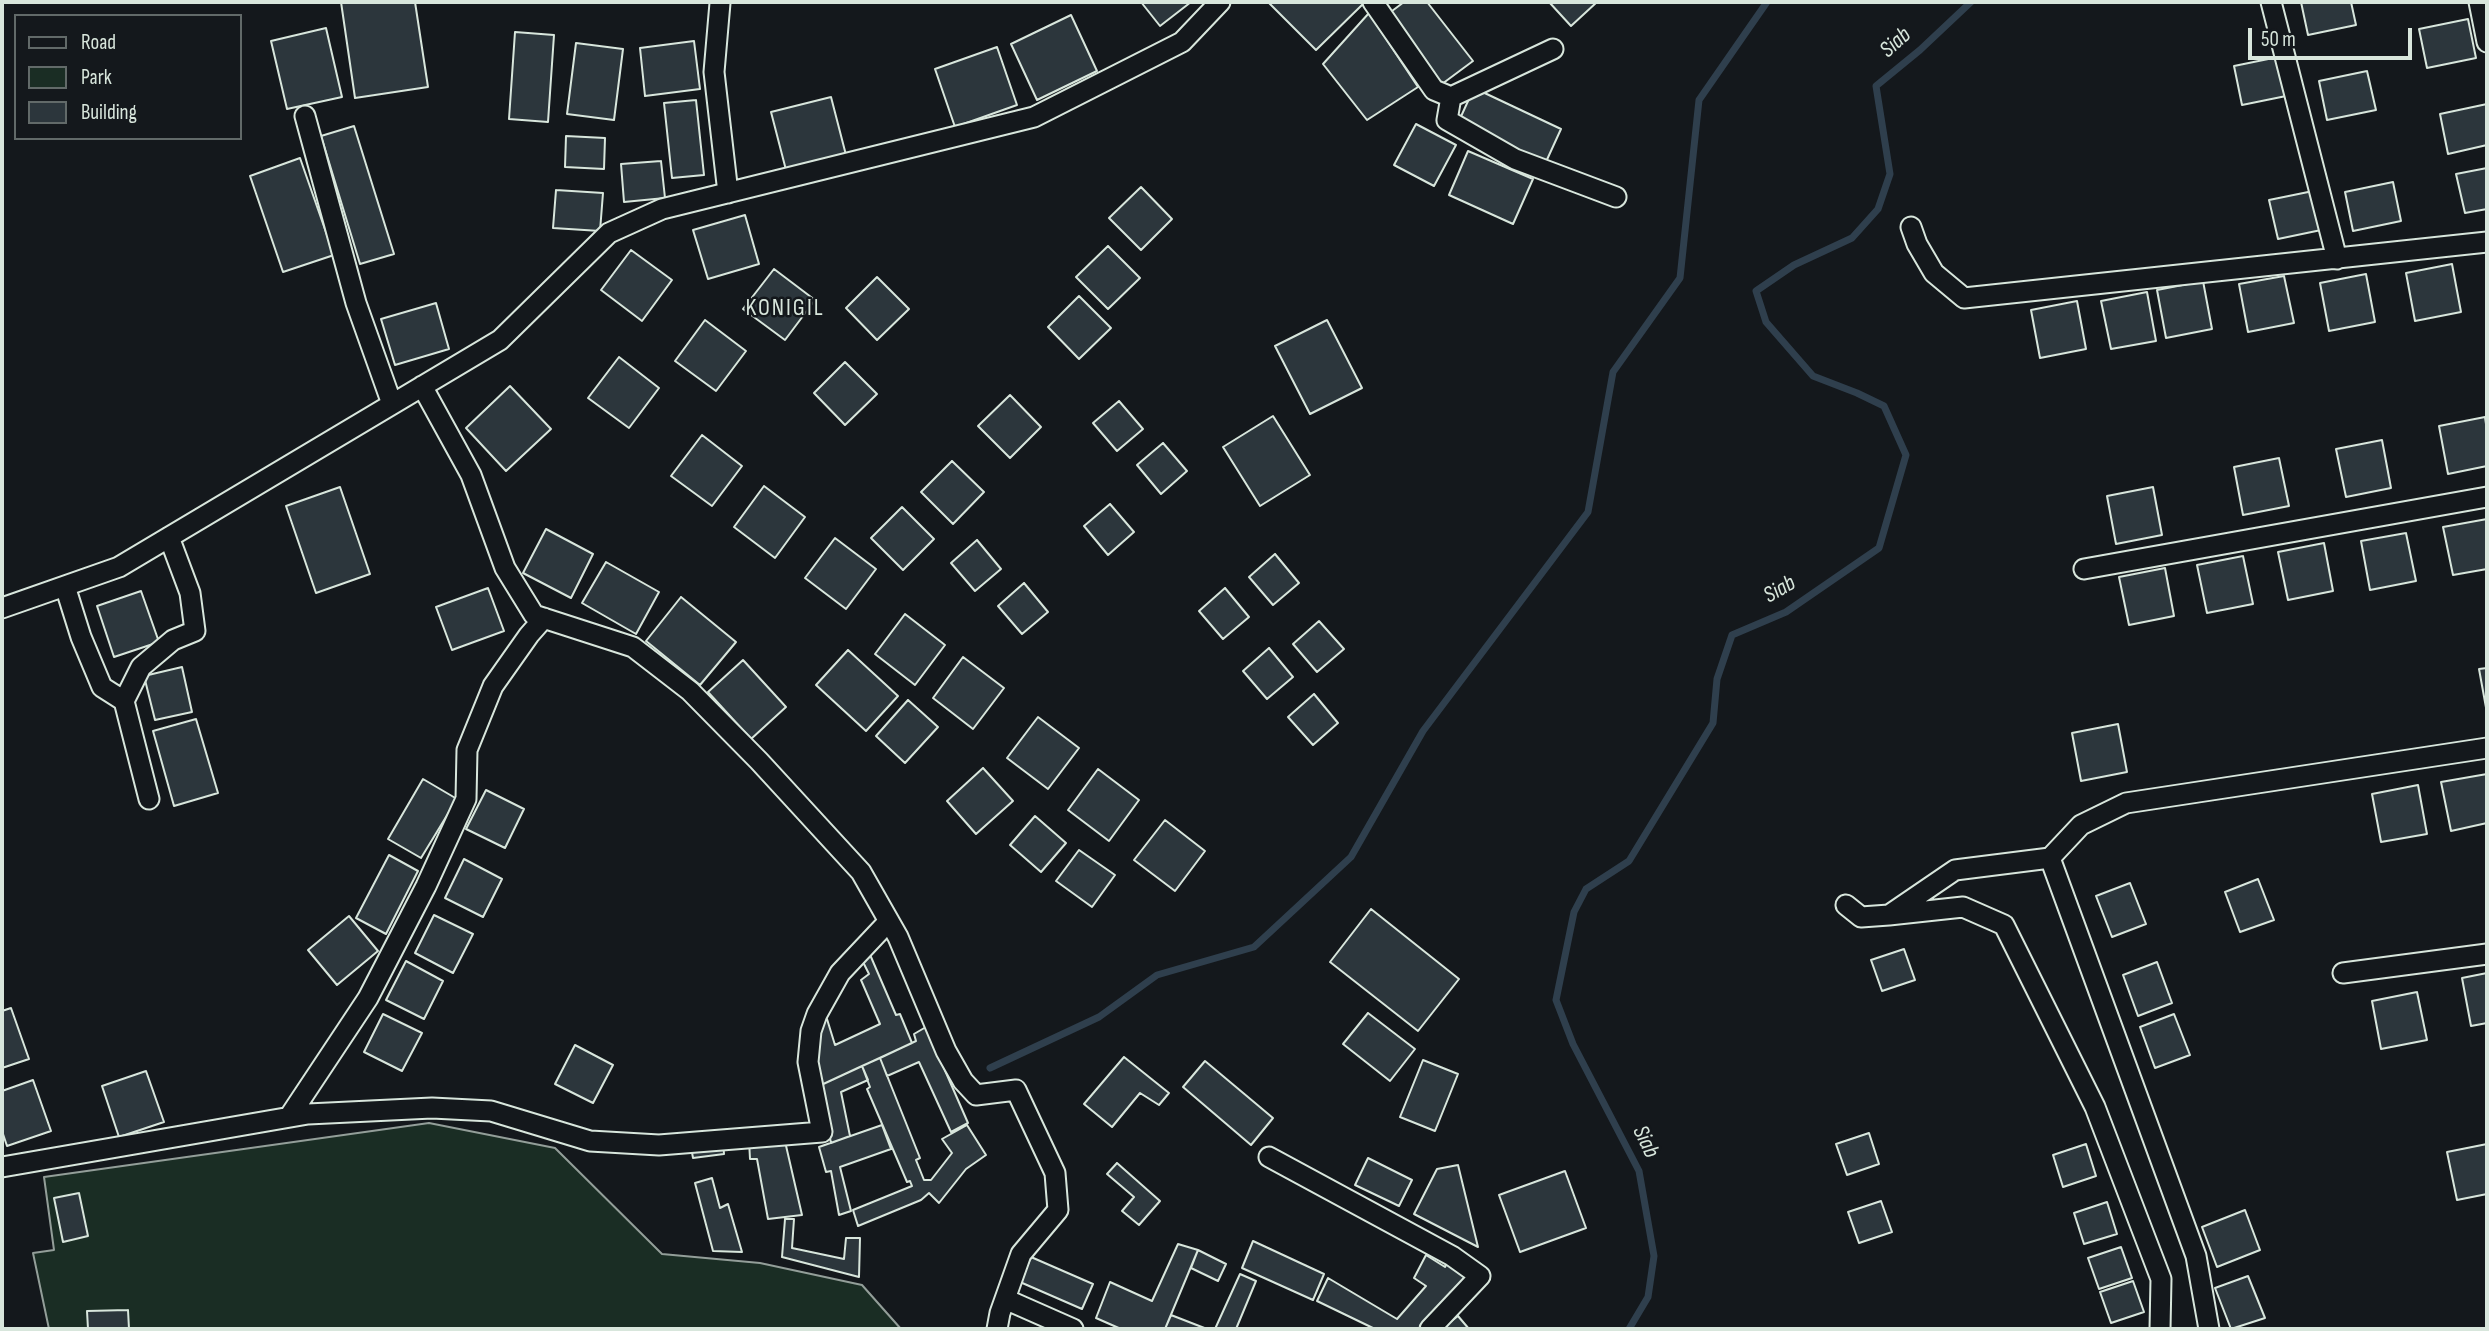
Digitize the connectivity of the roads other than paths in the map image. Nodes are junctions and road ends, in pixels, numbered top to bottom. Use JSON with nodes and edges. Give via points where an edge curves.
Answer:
{"nodes":[{"id":1,"x":1220,"y":2,"type":"edge"},
{"id":2,"x":1373,"y":2,"type":"edge"},
{"id":3,"x":2271,"y":2,"type":"edge"},
{"id":4,"x":2479,"y":2,"type":"edge"},
{"id":5,"x":720,"y":3,"type":"edge"},
{"id":6,"x":2487,"y":42,"type":"edge"},
{"id":7,"x":1552,"y":49,"type":"dead end"},
{"id":8,"x":1451,"y":97,"type":"junction"},
{"id":9,"x":305,"y":116,"type":"dead end"},
{"id":10,"x":728,"y":193,"type":"junction"},
{"id":11,"x":1616,"y":197,"type":"dead end"},
{"id":12,"x":1911,"y":226,"type":"dead end"},
{"id":13,"x":2487,"y":242,"type":"edge"},
{"id":14,"x":2337,"y":259,"type":"junction"},
{"id":15,"x":422,"y":386,"type":"junction"},
{"id":16,"x":392,"y":404,"type":"junction"},
{"id":17,"x":2487,"y":497,"type":"edge"},
{"id":18,"x":169,"y":537,"type":"junction"},
{"id":19,"x":2084,"y":569,"type":"dead end"},
{"id":20,"x":65,"y":586,"type":"junction"},
{"id":21,"x":2,"y":608,"type":"edge"},
{"id":22,"x":544,"y":618,"type":"junction"},
{"id":23,"x":124,"y":701,"type":"junction"},
{"id":24,"x":2487,"y":748,"type":"edge"},
{"id":25,"x":149,"y":799,"type":"dead end"},
{"id":26,"x":2050,"y":858,"type":"junction"},
{"id":27,"x":1846,"y":905,"type":"dead end"},
{"id":28,"x":1889,"y":915,"type":"junction"},
{"id":29,"x":889,"y":921,"type":"junction"},
{"id":30,"x":2487,"y":954,"type":"edge"},
{"id":31,"x":2343,"y":973,"type":"dead end"},
{"id":32,"x":289,"y":1117,"type":"junction"},
{"id":33,"x":1269,"y":1157,"type":"dead end"},
{"id":34,"x":2,"y":1167,"type":"edge"},
{"id":35,"x":1005,"y":1299,"type":"junction"},
{"id":36,"x":997,"y":1329,"type":"edge"},
{"id":37,"x":1073,"y":1329,"type":"edge"},
{"id":38,"x":1430,"y":1329,"type":"edge"},
{"id":39,"x":2160,"y":1329,"type":"edge"},
{"id":40,"x":2209,"y":1329,"type":"edge"}],
"edges":[{"from":1,"to":10,"type":"street","via":[[1182,42],[1034,117]]},
{"from":2,"to":8,"type":"street","via":[[1434,90]]},
{"from":3,"to":14,"type":"street"},
{"from":4,"to":6,"type":"street"},
{"from":5,"to":10,"type":"street","via":[[714,72]]},
{"from":7,"to":8,"type":"street"},
{"from":8,"to":11,"type":"street","via":[[1447,120],[1515,159]]},
{"from":9,"to":16,"type":"street","via":[[356,303]]},
{"from":10,"to":15,"type":"street","via":[[662,209],[609,233],[499,340]]},
{"from":12,"to":14,"type":"street","via":[[1934,272],[1964,298]]},
{"from":13,"to":14,"type":"street"},
{"from":15,"to":16,"type":"street"},
{"from":15,"to":22,"type":"street","via":[[471,475],[505,568],[534,615]]},
{"from":16,"to":18,"type":"street"},
{"from":17,"to":19,"type":"street"},
{"from":18,"to":20,"type":"street","via":[[119,567]]},
{"from":18,"to":23,"type":"street","via":[[190,593],[195,631],[173,640],[141,667]]},
{"from":20,"to":21,"type":"street"},
{"from":20,"to":23,"type":"street","via":[[102,687]]},
{"from":22,"to":29,"type":"street","via":[[633,647],[690,691],[861,872]]},
{"from":22,"to":32,"type":"street","via":[[493,686],[467,750],[466,799],[426,886],[368,998]]},
{"from":23,"to":25,"type":"street"},
{"from":24,"to":26,"type":"street","via":[[2126,803],[2081,825]]},
{"from":26,"to":28,"type":"street","via":[[1955,870]]},
{"from":26,"to":40,"type":"street","via":[[2196,1256]]},
{"from":27,"to":28,"type":"street","via":[[1861,917]]},
{"from":28,"to":39,"type":"street","via":[[1963,907],[2004,925],[2100,1119],[2161,1279]]},
{"from":29,"to":32,"type":"street","via":[[840,973],[811,1031],[808,1062],[822,1132],[659,1144],[590,1141],[491,1111],[432,1108]]},
{"from":29,"to":35,"type":"street","via":[[963,1081],[976,1094],[1016,1090],[1055,1173],[1058,1210],[1021,1254]]},
{"from":30,"to":31,"type":"street"},
{"from":32,"to":34,"type":"street"},
{"from":33,"to":38,"type":"street","via":[[1452,1256],[1480,1276]]},
{"from":35,"to":36,"type":"street"},
{"from":35,"to":37,"type":"street"}]}
